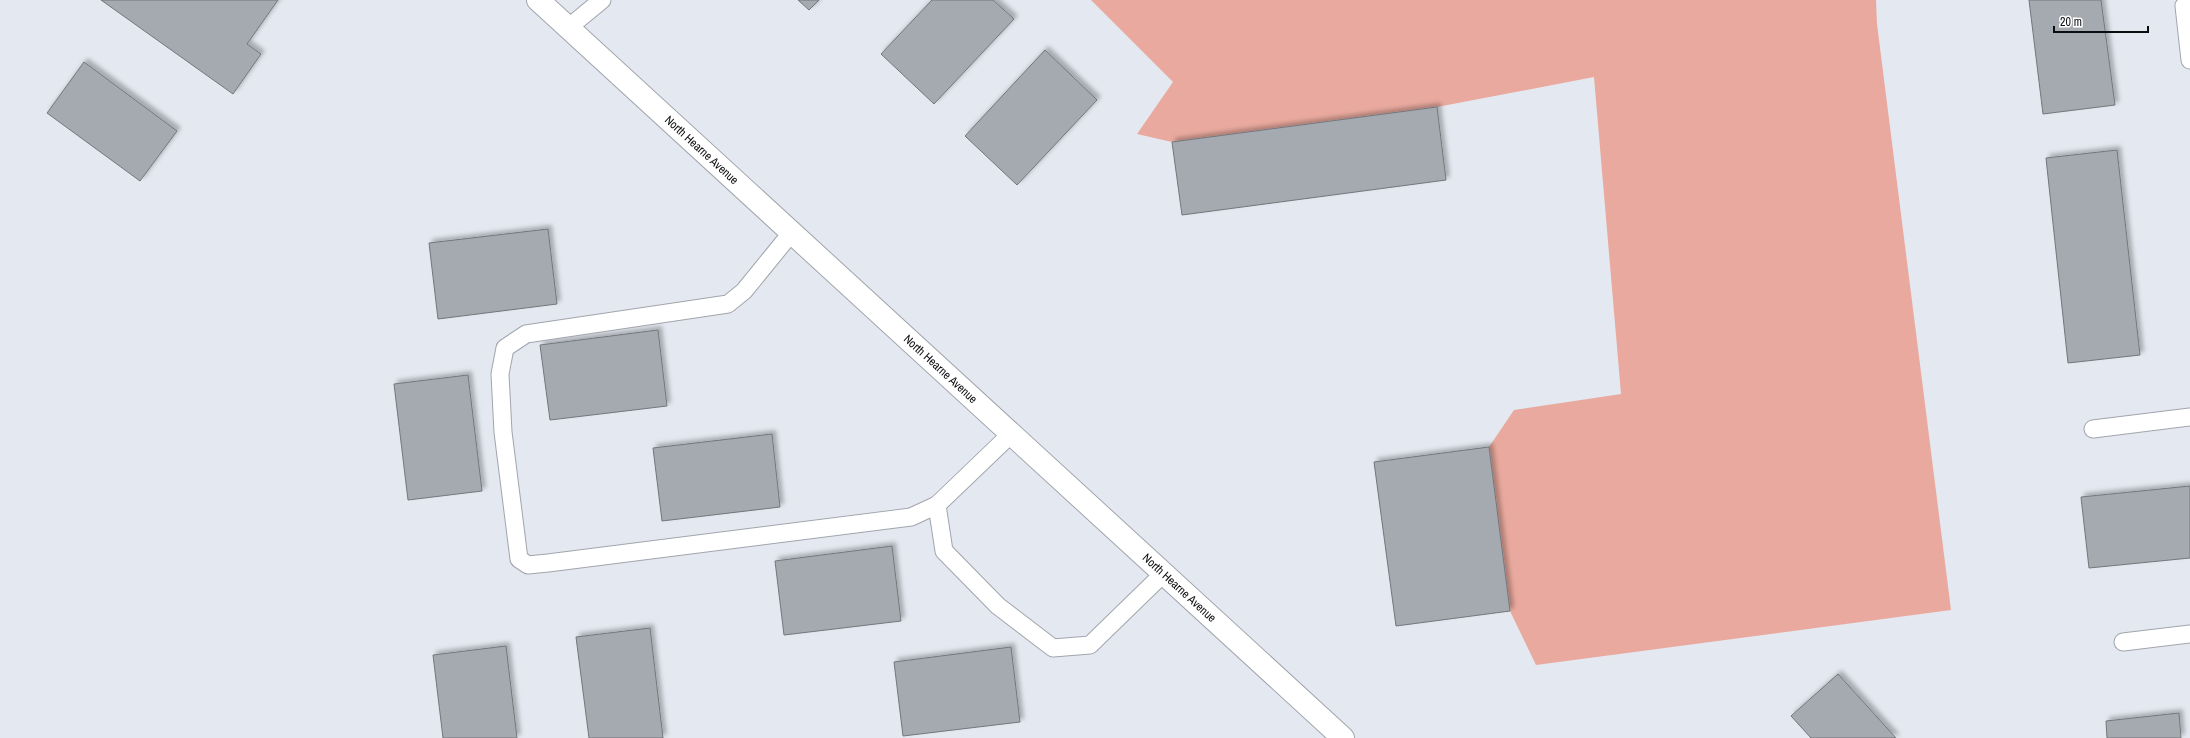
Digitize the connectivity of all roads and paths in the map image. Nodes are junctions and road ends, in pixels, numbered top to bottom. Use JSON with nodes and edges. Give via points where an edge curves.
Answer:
{"nodes":[{"id":1,"x":538,"y":0,"type":"edge"},
{"id":2,"x":602,"y":0,"type":"edge"},
{"id":3,"x":2190,"y":3,"type":"edge"},
{"id":4,"x":568,"y":28,"type":"junction"},
{"id":5,"x":2190,"y":60,"type":"edge"},
{"id":6,"x":792,"y":232,"type":"junction"},
{"id":7,"x":2190,"y":417,"type":"edge"},
{"id":8,"x":2092,"y":429,"type":"dead end"},
{"id":9,"x":1012,"y":433,"type":"junction"},
{"id":10,"x":937,"y":505,"type":"junction"},
{"id":11,"x":1164,"y":573,"type":"junction"},
{"id":12,"x":2190,"y":634,"type":"edge"},
{"id":13,"x":2124,"y":642,"type":"dead end"},
{"id":14,"x":1343,"y":738,"type":"edge"}],
"edges":[{"from":1,"to":4,"type":"main road","name":"North Hearne Avenue"},
{"from":2,"to":4,"type":"lane"},
{"from":3,"to":5,"type":"lane","via":[[2184,6]]},
{"from":4,"to":6,"type":"main road","name":"North Hearne Avenue"},
{"from":6,"to":9,"type":"main road","name":"North Hearne Avenue"},
{"from":6,"to":10,"type":"lane","via":[[744,291],[728,304],[526,334],[505,348],[500,374],[503,432],[519,559],[528,565],[755,538],[911,517]]},
{"from":7,"to":8,"type":"lane"},
{"from":9,"to":10,"type":"lane"},
{"from":9,"to":11,"type":"main road","name":"North Hearne Avenue"},
{"from":10,"to":11,"type":"lane","via":[[944,551],[998,606],[1053,648],[1090,645]]},
{"from":11,"to":14,"type":"main road","name":"North Hearne Avenue"},
{"from":12,"to":13,"type":"lane"}]}
